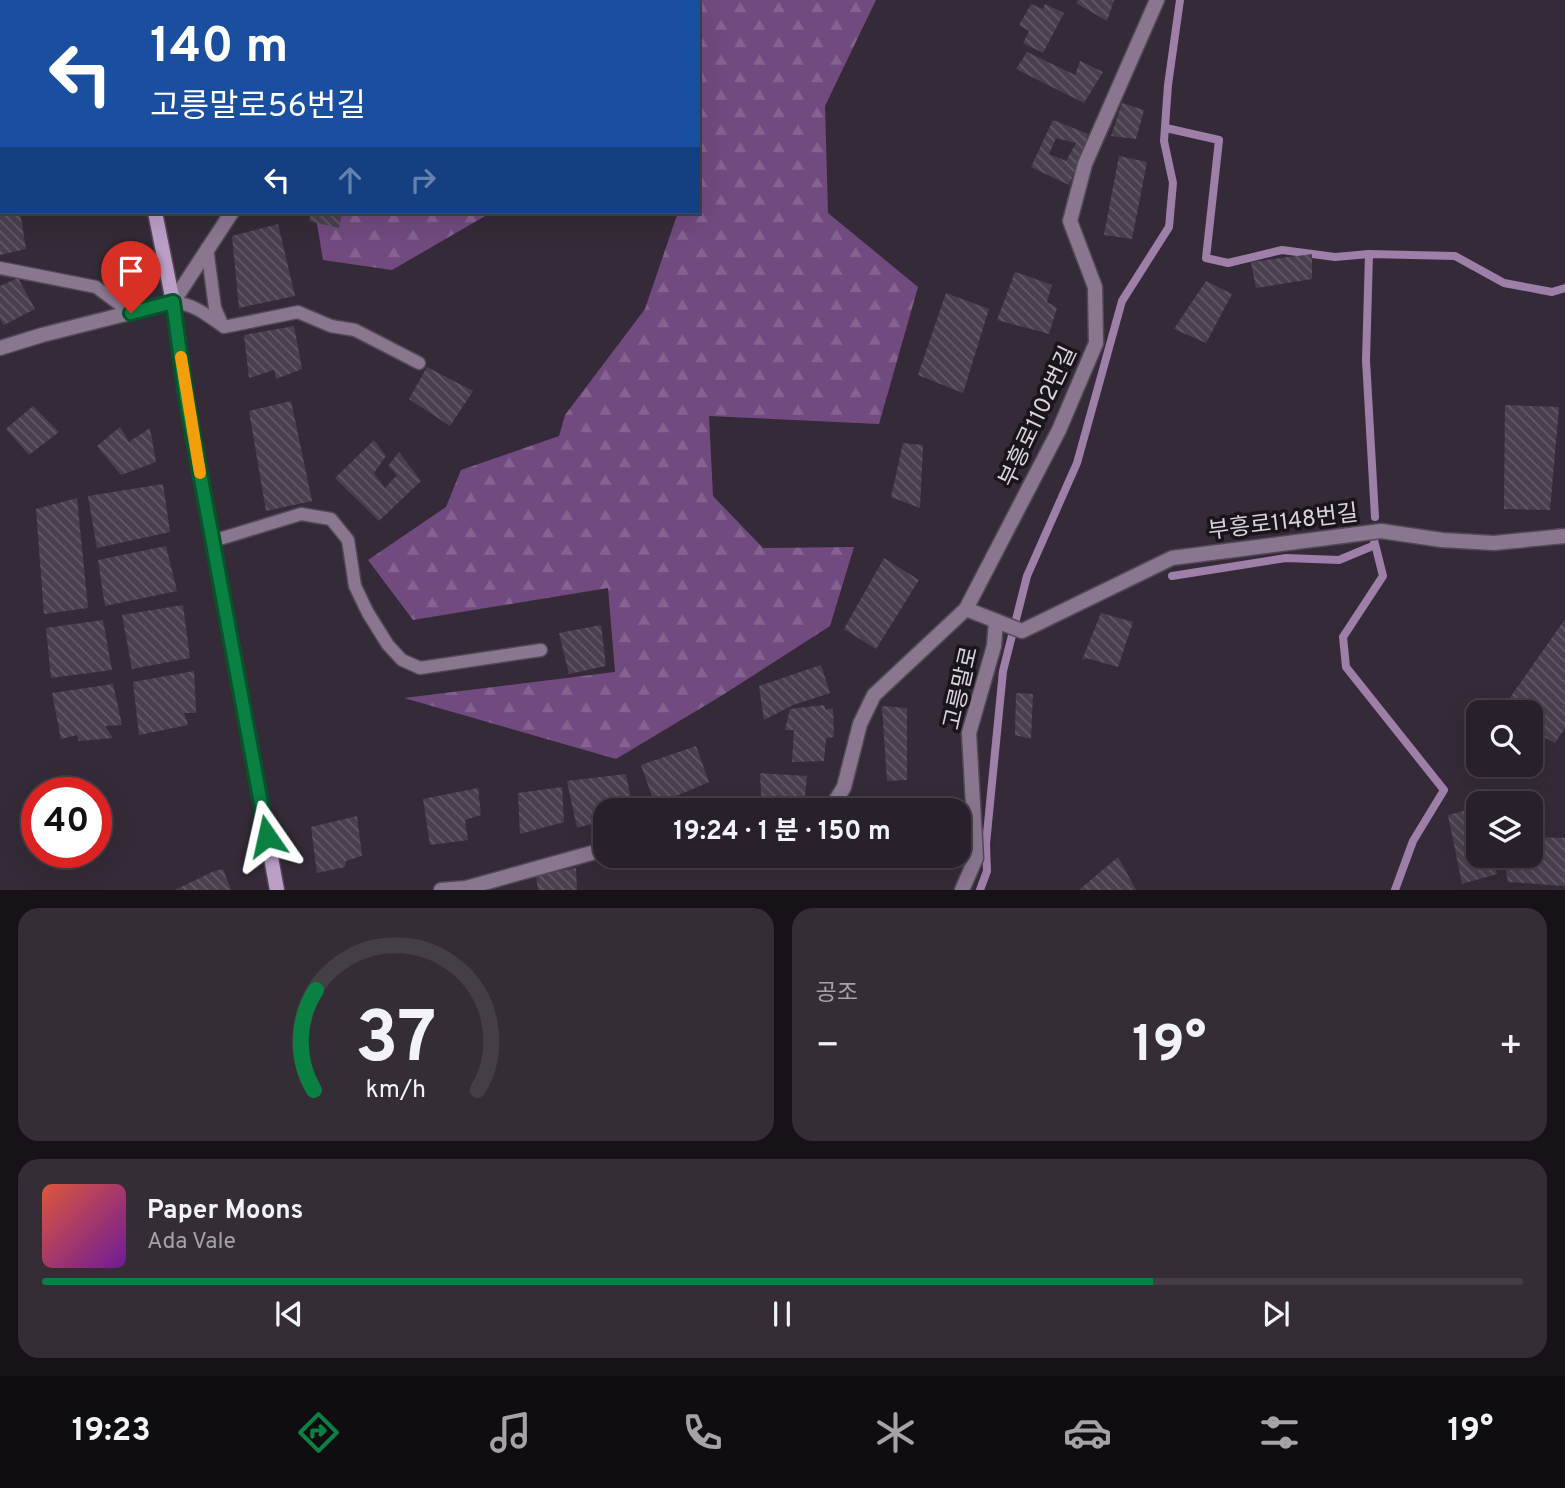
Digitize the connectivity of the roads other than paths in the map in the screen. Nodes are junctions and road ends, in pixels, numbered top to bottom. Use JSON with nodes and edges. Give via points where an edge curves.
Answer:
{"nodes":[{"id":1,"x":1157,"y":0,"type":"edge"},
{"id":2,"x":155,"y":214,"type":"edge"},
{"id":3,"x":231,"y":214,"type":"edge"},
{"id":4,"x":207,"y":248,"type":"junction"},
{"id":5,"x":0,"y":268,"type":"edge"},
{"id":6,"x":173,"y":302,"type":"junction"},
{"id":7,"x":131,"y":313,"type":"junction"},
{"id":8,"x":224,"y":327,"type":"junction"},
{"id":9,"x":0,"y":348,"type":"edge"},
{"id":10,"x":419,"y":363,"type":"dead end"},
{"id":11,"x":1565,"y":536,"type":"edge"},
{"id":12,"x":213,"y":541,"type":"junction"},
{"id":13,"x":966,"y":609,"type":"junction"},
{"id":14,"x":996,"y":621,"type":"junction"},
{"id":15,"x":541,"y":650,"type":"dead end"},
{"id":16,"x":837,"y":798,"type":"edge"},
{"id":17,"x":593,"y":853,"type":"edge"},
{"id":18,"x":277,"y":890,"type":"edge"},
{"id":19,"x":441,"y":890,"type":"edge"},
{"id":20,"x":962,"y":890,"type":"edge"}],
"edges":[{"from":1,"to":13,"type":"street","name":"부흥로1102번길","via":[[1085,164],[1070,221],[1095,287],[1096,343],[1059,430]]},
{"from":2,"to":6,"type":"street"},
{"from":3,"to":4,"type":"street"},
{"from":4,"to":6,"type":"street"},
{"from":4,"to":8,"type":"lane","via":[[215,308]]},
{"from":5,"to":7,"type":"lane","via":[[96,287]]},
{"from":6,"to":7,"type":"street"},
{"from":6,"to":8,"type":"lane","via":[[190,304]]},
{"from":6,"to":12,"type":"street"},
{"from":7,"to":9,"type":"street"},
{"from":8,"to":10,"type":"lane","via":[[298,312],[355,330]]},
{"from":11,"to":14,"type":"street","name":"부흥로1148번길","via":[[1494,542],[1381,531],[1172,558],[1022,631]]},
{"from":12,"to":15,"type":"lane","via":[[301,514],[331,519],[348,540],[355,586],[368,613],[402,660],[420,668]]},
{"from":12,"to":18,"type":"street"},
{"from":13,"to":14,"type":"street"},
{"from":13,"to":16,"type":"street","name":"부흥로1102번길","via":[[874,695]]},
{"from":14,"to":20,"type":"street","name":"고릉말로","via":[[994,646],[969,733],[976,858]]},
{"from":17,"to":19,"type":"street","via":[[466,888]]}]}
